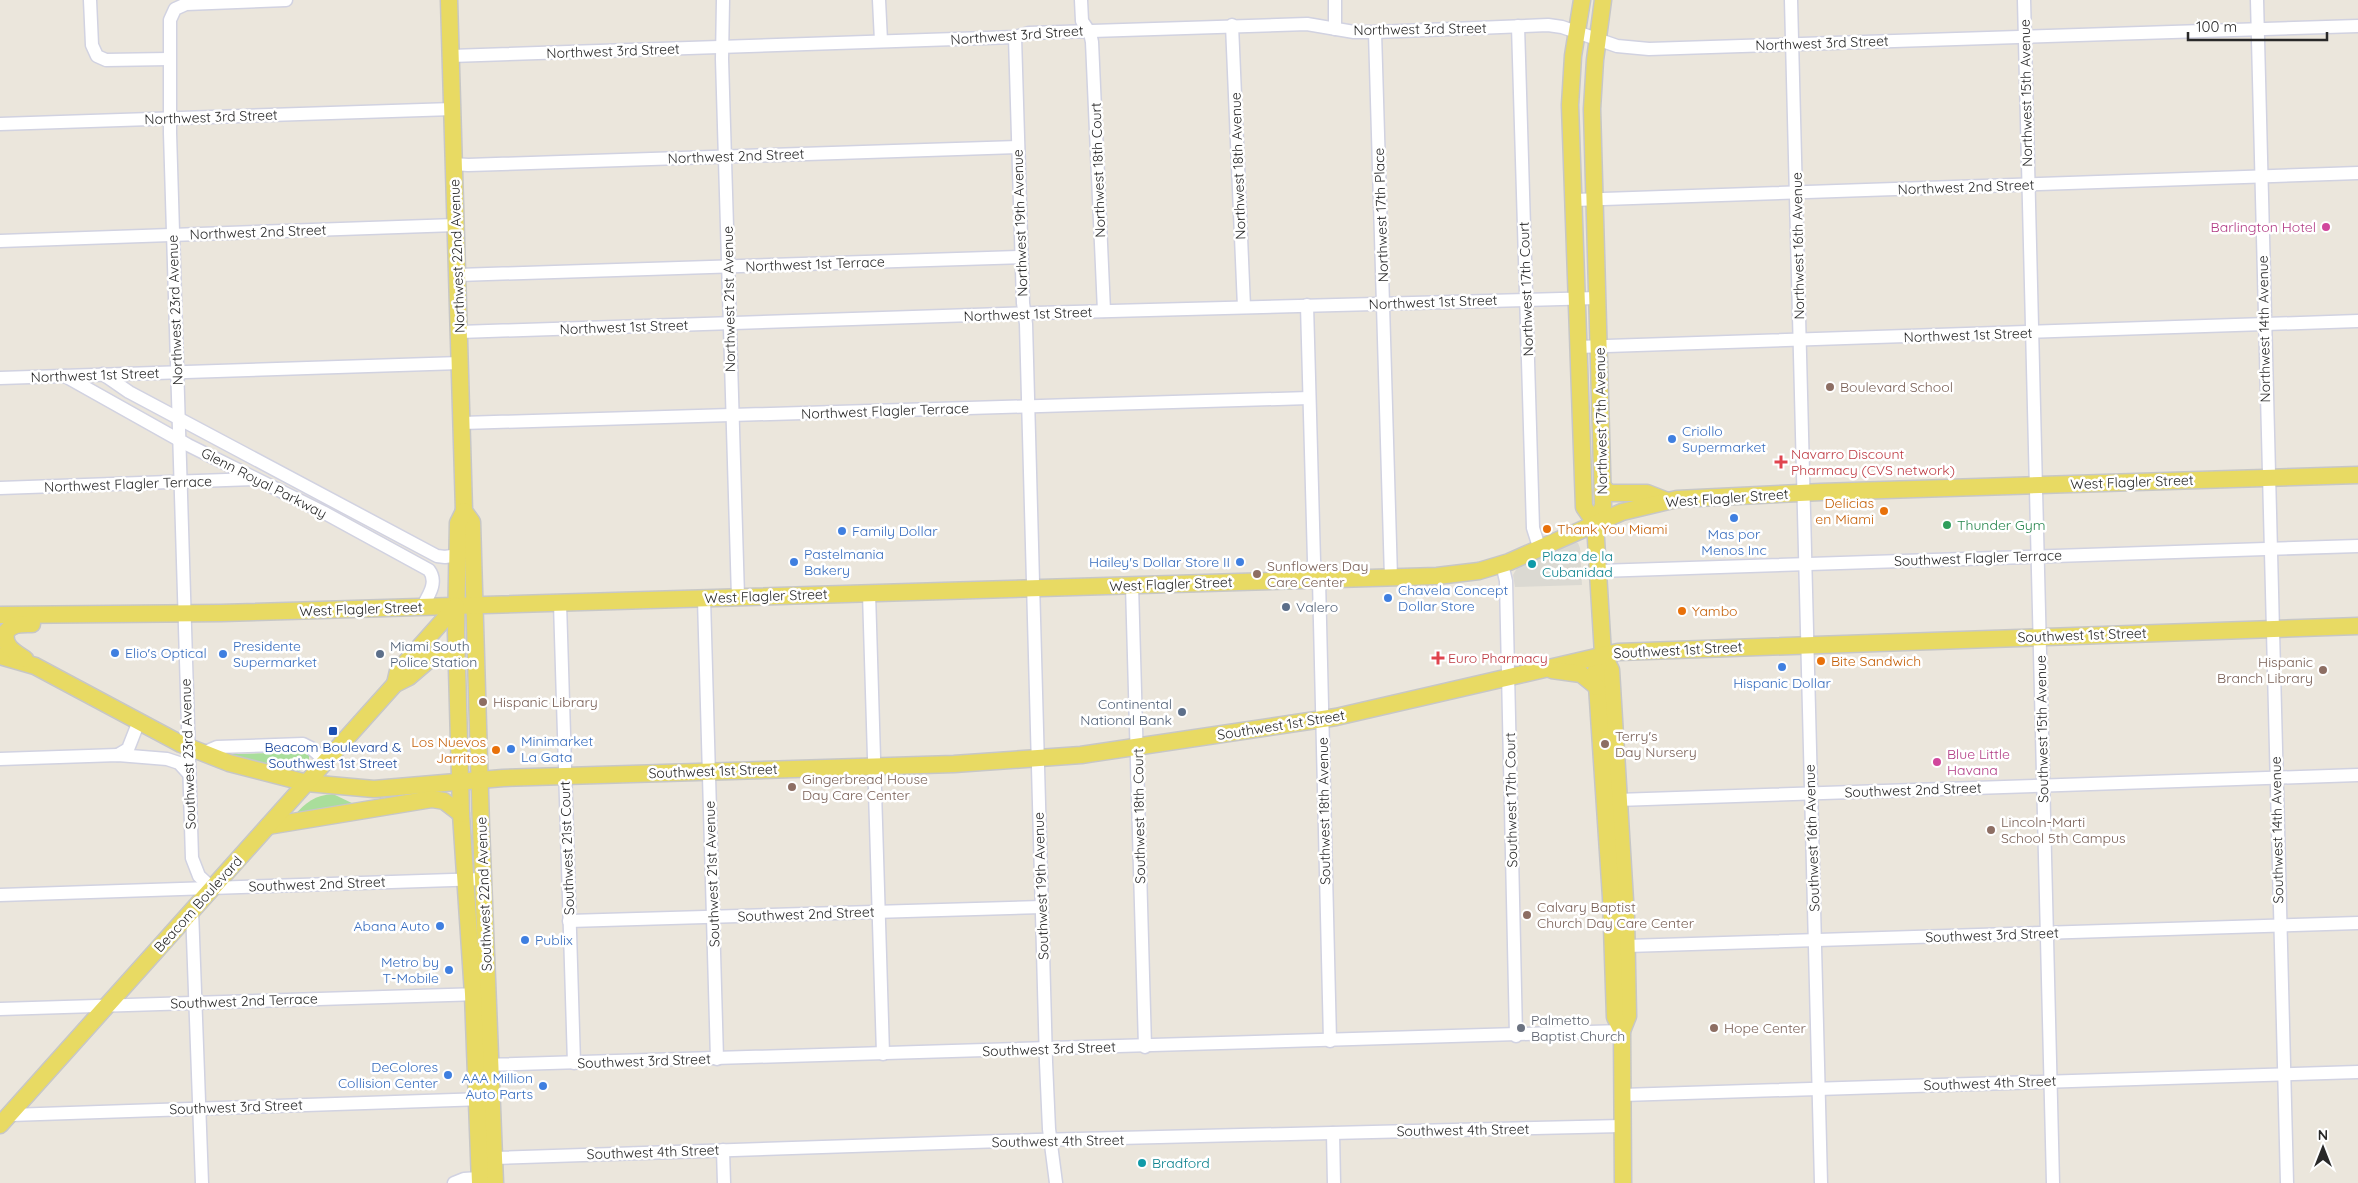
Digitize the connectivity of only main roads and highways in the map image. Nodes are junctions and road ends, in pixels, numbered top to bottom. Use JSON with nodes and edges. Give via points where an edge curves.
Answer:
{"nodes":[{"id":1,"x":449,"y":0,"type":"edge"},
{"id":2,"x":1582,"y":0,"type":"edge"},
{"id":3,"x":1603,"y":0,"type":"edge"},
{"id":4,"x":2358,"y":474,"type":"edge"},
{"id":5,"x":1603,"y":487,"type":"junction"},
{"id":6,"x":1666,"y":501,"type":"junction"},
{"id":7,"x":464,"y":511,"type":"junction"},
{"id":8,"x":1595,"y":523,"type":"junction"},
{"id":9,"x":474,"y":605,"type":"junction"},
{"id":10,"x":456,"y":606,"type":"junction"},
{"id":11,"x":184,"y":612,"type":"junction"},
{"id":12,"x":0,"y":615,"type":"edge"},
{"id":13,"x":2358,"y":626,"type":"edge"},
{"id":14,"x":1603,"y":654,"type":"junction"},
{"id":15,"x":0,"y":656,"type":"edge"},
{"id":16,"x":456,"y":659,"type":"junction"},
{"id":17,"x":35,"y":666,"type":"junction"},
{"id":18,"x":1544,"y":669,"type":"junction"},
{"id":19,"x":395,"y":684,"type":"junction"},
{"id":20,"x":1597,"y":687,"type":"junction"},
{"id":21,"x":480,"y":779,"type":"junction"},
{"id":22,"x":460,"y":781,"type":"junction"},
{"id":23,"x":307,"y":783,"type":"junction"},
{"id":24,"x":336,"y":787,"type":"junction"},
{"id":25,"x":1611,"y":805,"type":"junction"},
{"id":26,"x":380,"y":807,"type":"junction"},
{"id":27,"x":461,"y":814,"type":"junction"},
{"id":28,"x":268,"y":826,"type":"junction"},
{"id":29,"x":475,"y":879,"type":"junction"},
{"id":30,"x":1613,"y":931,"type":"junction"},
{"id":31,"x":1627,"y":946,"type":"junction"},
{"id":32,"x":1622,"y":1032,"type":"junction"},
{"id":33,"x":485,"y":1099,"type":"junction"},
{"id":34,"x":5,"y":1120,"type":"edge"},
{"id":35,"x":479,"y":1181,"type":"edge"},
{"id":36,"x":495,"y":1183,"type":"edge"},
{"id":37,"x":1623,"y":1183,"type":"edge"}],
"edges":[{"from":1,"to":7,"type":"main road","name":"Northwest 22nd Avenue"},
{"from":2,"to":8,"type":"main road","name":"Northwest 17th Avenue","via":[[1570,105],[1584,507]]},
{"from":3,"to":5,"type":"main road","name":"Northwest 17th Avenue","via":[[1592,96]]},
{"from":4,"to":6,"type":"main road","name":"West Flagler Street","via":[[1804,493]]},
{"from":5,"to":6,"type":"main road","via":[[1609,493],[1647,493]]},
{"from":5,"to":8,"type":"main road","name":"Northwest 17th Avenue","via":[[1603,506]]},
{"from":6,"to":8,"type":"main road","name":"West Flagler Street","via":[[1625,511]]},
{"from":7,"to":9,"type":"main road","name":"Northwest 22nd Avenue","via":[[472,522]]},
{"from":7,"to":10,"type":"main road","name":"Northwest 22nd Avenue","via":[[458,523]]},
{"from":8,"to":9,"type":"main road","name":"West Flagler Street","via":[[1540,550],[1502,564],[1454,575]]},
{"from":8,"to":14,"type":"main road"},
{"from":9,"to":10,"type":"main road","name":"West Flagler Street"},
{"from":9,"to":21,"type":"main road","name":"Southwest 22nd Avenue"},
{"from":10,"to":11,"type":"main road","name":"West Flagler Street"},
{"from":10,"to":16,"type":"main road","name":"Southwest 22nd Avenue"},
{"from":10,"to":19,"type":"main road","name":"Beacom Boulevard","via":[[398,671]]},
{"from":11,"to":12,"type":"main road","name":"West Flagler Street"},
{"from":11,"to":17,"type":"main road","via":[[165,621],[17,624],[10,627],[6,632],[6,643]]},
{"from":13,"to":14,"type":"main road","name":"Southwest 1st Street"},
{"from":14,"to":18,"type":"main road","name":"Southwest 1st Street"},
{"from":14,"to":20,"type":"main road","via":[[1596,670]]},
{"from":14,"to":25,"type":"main road","via":[[1611,670]]},
{"from":15,"to":17,"type":"main road","name":"Southwest 1st Street"},
{"from":16,"to":19,"type":"main road","name":"Beacom Boulevard","via":[[437,653],[409,677]]},
{"from":16,"to":22,"type":"main road","name":"Southwest 22nd Avenue"},
{"from":17,"to":23,"type":"main road","name":"Southwest 1st Street","via":[[195,750],[248,769]]},
{"from":18,"to":20,"type":"main road","via":[[1581,674]]},
{"from":18,"to":21,"type":"main road","name":"Southwest 1st Street","via":[[1322,720],[1037,759]]},
{"from":19,"to":23,"type":"main road","name":"Beacom Boulevard"},
{"from":20,"to":25,"type":"main road"},
{"from":21,"to":22,"type":"main road","name":"Southwest 1st Street"},
{"from":21,"to":29,"type":"main road","name":"Southwest 22nd Avenue"},
{"from":22,"to":24,"type":"main road","name":"Southwest 1st Street","via":[[386,789]]},
{"from":22,"to":27,"type":"main road","name":"Southwest 22nd Avenue"},
{"from":23,"to":24,"type":"main road","name":"Southwest 1st Street"},
{"from":23,"to":28,"type":"main road","name":"Beacom Boulevard"},
{"from":24,"to":26,"type":"main road","via":[[356,799]]},
{"from":25,"to":30,"type":"main road"},
{"from":25,"to":31,"type":"main road"},
{"from":26,"to":27,"type":"main road","via":[[438,800],[448,803]]},
{"from":26,"to":28,"type":"main road"},
{"from":27,"to":29,"type":"main road","name":"Southwest 22nd Avenue"},
{"from":28,"to":34,"type":"main road","name":"Beacom Boulevard"},
{"from":29,"to":33,"type":"main road","name":"Southwest 22nd Avenue"},
{"from":30,"to":31,"type":"main road"},
{"from":30,"to":32,"type":"main road","via":[[1616,1017]]},
{"from":31,"to":32,"type":"main road","via":[[1628,1016]]},
{"from":32,"to":37,"type":"main road"},
{"from":33,"to":35,"type":"main road","name":"Southwest 22nd Avenue"},
{"from":33,"to":36,"type":"main road","name":"Southwest 22nd Avenue"}]}
